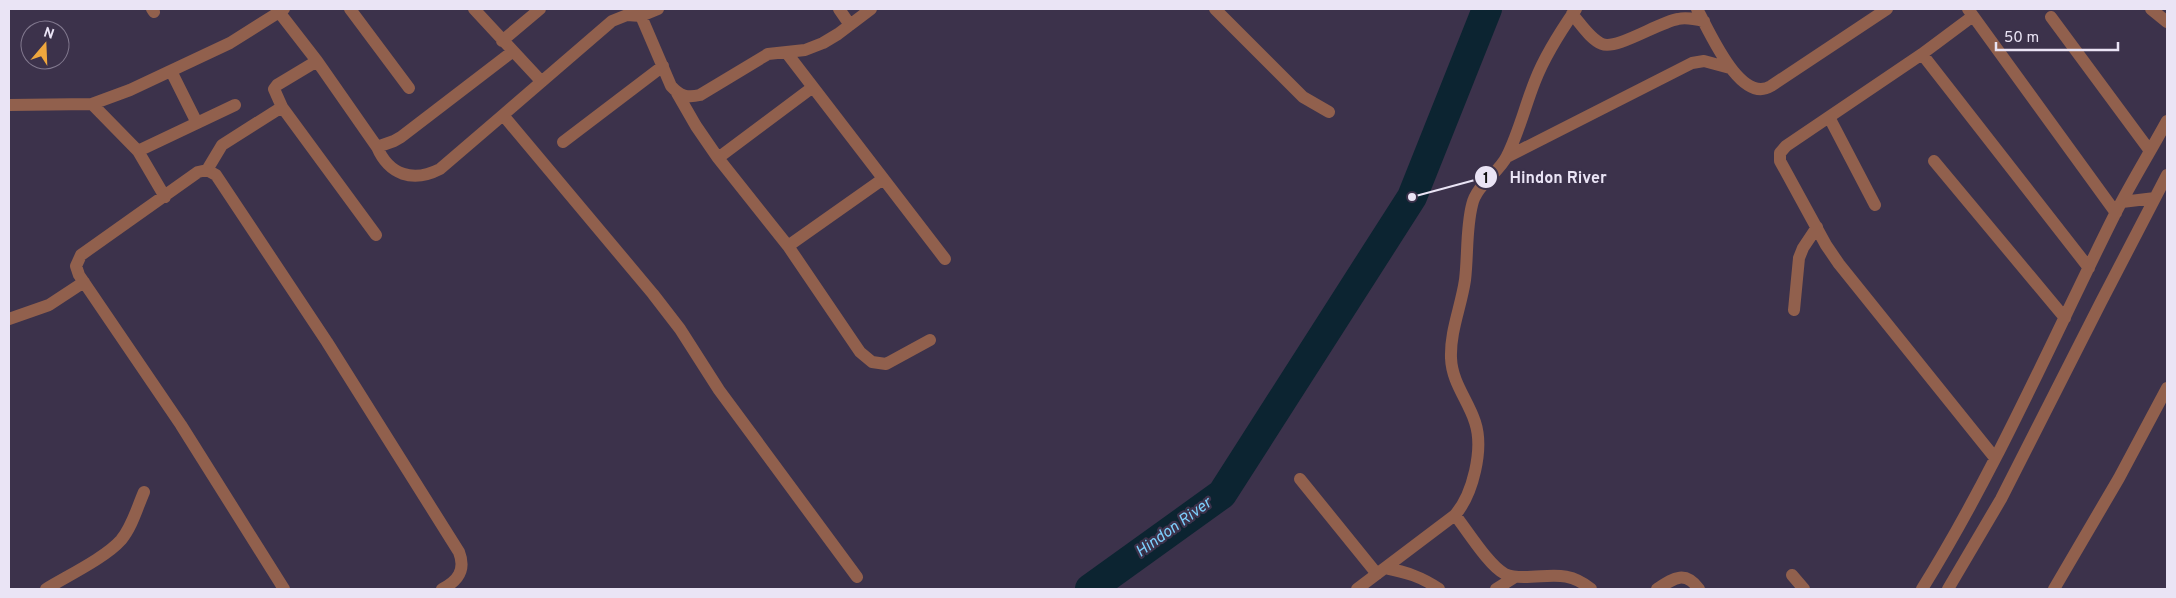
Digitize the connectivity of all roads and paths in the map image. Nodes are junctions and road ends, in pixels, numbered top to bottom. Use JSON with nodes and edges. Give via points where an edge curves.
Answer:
{"nodes":[{"id":1,"x":350,"y":9,"type":"edge"},
{"id":2,"x":474,"y":9,"type":"edge"},
{"id":3,"x":540,"y":9,"type":"edge"},
{"id":4,"x":658,"y":9,"type":"edge"},
{"id":5,"x":839,"y":9,"type":"edge"},
{"id":6,"x":871,"y":9,"type":"edge"},
{"id":7,"x":1215,"y":9,"type":"edge"},
{"id":8,"x":1697,"y":9,"type":"edge"},
{"id":9,"x":1887,"y":9,"type":"edge"},
{"id":10,"x":2151,"y":9,"type":"edge"},
{"id":11,"x":281,"y":10,"type":"edge"},
{"id":12,"x":625,"y":12,"type":"edge"},
{"id":13,"x":1574,"y":12,"type":"edge"},
{"id":14,"x":1970,"y":12,"type":"edge"},
{"id":15,"x":641,"y":16,"type":"junction"},
{"id":16,"x":2051,"y":17,"type":"dead end"},
{"id":17,"x":1704,"y":21,"type":"junction"},
{"id":18,"x":2167,"y":22,"type":"edge"},
{"id":19,"x":850,"y":25,"type":"junction"},
{"id":20,"x":502,"y":41,"type":"junction"},
{"id":21,"x":512,"y":52,"type":"junction"},
{"id":22,"x":786,"y":52,"type":"junction"},
{"id":23,"x":1922,"y":54,"type":"junction"},
{"id":24,"x":317,"y":60,"type":"junction"},
{"id":25,"x":662,"y":66,"type":"junction"},
{"id":26,"x":1730,"y":68,"type":"junction"},
{"id":27,"x":171,"y":71,"type":"junction"},
{"id":28,"x":541,"y":82,"type":"junction"},
{"id":29,"x":813,"y":87,"type":"junction"},
{"id":30,"x":409,"y":88,"type":"dead end"},
{"id":31,"x":678,"y":93,"type":"junction"},
{"id":32,"x":92,"y":104,"type":"junction"},
{"id":33,"x":9,"y":105,"type":"edge"},
{"id":34,"x":235,"y":105,"type":"dead end"},
{"id":35,"x":282,"y":107,"type":"junction"},
{"id":36,"x":1329,"y":112,"type":"dead end"},
{"id":37,"x":503,"y":115,"type":"junction"},
{"id":38,"x":1829,"y":117,"type":"junction"},
{"id":39,"x":2167,"y":122,"type":"edge"},
{"id":40,"x":197,"y":123,"type":"junction"},
{"id":41,"x":563,"y":142,"type":"dead end"},
{"id":42,"x":377,"y":147,"type":"junction"},
{"id":43,"x":138,"y":151,"type":"junction"},
{"id":44,"x":2150,"y":151,"type":"junction"},
{"id":45,"x":1507,"y":157,"type":"junction"},
{"id":46,"x":718,"y":158,"type":"junction"},
{"id":47,"x":1934,"y":160,"type":"dead end"},
{"id":48,"x":207,"y":170,"type":"junction"},
{"id":49,"x":2167,"y":176,"type":"edge"},
{"id":50,"x":883,"y":179,"type":"junction"},
{"id":51,"x":165,"y":197,"type":"junction"},
{"id":52,"x":2155,"y":198,"type":"junction"},
{"id":53,"x":1875,"y":205,"type":"dead end"},
{"id":54,"x":2119,"y":207,"type":"junction"},
{"id":55,"x":1817,"y":228,"type":"junction"},
{"id":56,"x":376,"y":235,"type":"dead end"},
{"id":57,"x":788,"y":246,"type":"junction"},
{"id":58,"x":945,"y":259,"type":"dead end"},
{"id":59,"x":2089,"y":268,"type":"junction"},
{"id":60,"x":84,"y":282,"type":"junction"},
{"id":61,"x":1794,"y":310,"type":"dead end"},
{"id":62,"x":2066,"y":318,"type":"junction"},
{"id":63,"x":9,"y":319,"type":"edge"},
{"id":64,"x":930,"y":340,"type":"dead end"},
{"id":65,"x":2167,"y":388,"type":"edge"},
{"id":66,"x":1995,"y":458,"type":"junction"},
{"id":67,"x":1300,"y":479,"type":"dead end"},
{"id":68,"x":144,"y":492,"type":"dead end"},
{"id":69,"x":1455,"y":515,"type":"junction"},
{"id":70,"x":1381,"y":571,"type":"junction"},
{"id":71,"x":1792,"y":574,"type":"dead end"},
{"id":72,"x":857,"y":577,"type":"dead end"},
{"id":73,"x":1515,"y":577,"type":"junction"},
{"id":74,"x":1580,"y":580,"type":"junction"},
{"id":75,"x":46,"y":589,"type":"edge"},
{"id":76,"x":284,"y":589,"type":"edge"},
{"id":77,"x":442,"y":589,"type":"edge"},
{"id":78,"x":1357,"y":589,"type":"edge"},
{"id":79,"x":1439,"y":589,"type":"edge"},
{"id":80,"x":1496,"y":589,"type":"edge"},
{"id":81,"x":1569,"y":589,"type":"edge"},
{"id":82,"x":1591,"y":589,"type":"edge"},
{"id":83,"x":1658,"y":589,"type":"edge"},
{"id":84,"x":1699,"y":589,"type":"edge"},
{"id":85,"x":1804,"y":589,"type":"edge"},
{"id":86,"x":1922,"y":589,"type":"edge"},
{"id":87,"x":1948,"y":589,"type":"edge"},
{"id":88,"x":2054,"y":589,"type":"edge"}],
"edges":[{"from":1,"to":30,"type":"street"},
{"from":2,"to":20,"type":"street"},
{"from":3,"to":20,"type":"street"},
{"from":4,"to":15,"type":"street"},
{"from":5,"to":19,"type":"street"},
{"from":6,"to":19,"type":"street"},
{"from":7,"to":36,"type":"street","via":[[1303,97]]},
{"from":8,"to":17,"type":"street"},
{"from":9,"to":26,"type":"street","via":[[1767,88],[1753,89]]},
{"from":10,"to":18,"type":"street"},
{"from":11,"to":24,"type":"street"},
{"from":11,"to":27,"type":"street","via":[[230,43]]},
{"from":12,"to":15,"type":"street"},
{"from":12,"to":28,"type":"street","via":[[599,30]]},
{"from":13,"to":17,"type":"street","via":[[1596,41],[1605,45],[1615,44],[1671,20]]},
{"from":13,"to":45,"type":"street","via":[[1536,79]]},
{"from":14,"to":23,"type":"street"},
{"from":14,"to":54,"type":"street"},
{"from":15,"to":25,"type":"street"},
{"from":16,"to":44,"type":"street"},
{"from":17,"to":26,"type":"street"},
{"from":19,"to":22,"type":"street","via":[[823,43],[805,50]]},
{"from":20,"to":21,"type":"street"},
{"from":21,"to":28,"type":"street"},
{"from":21,"to":42,"type":"street","via":[[401,137]]},
{"from":22,"to":29,"type":"street"},
{"from":22,"to":31,"type":"street","via":[[768,54],[700,95],[689,98]]},
{"from":23,"to":38,"type":"street"},
{"from":23,"to":59,"type":"street"},
{"from":24,"to":35,"type":"street","via":[[276,86],[274,94]]},
{"from":24,"to":42,"type":"street"},
{"from":25,"to":31,"type":"street"},
{"from":25,"to":41,"type":"street"},
{"from":26,"to":45,"type":"street","via":[[1704,61],[1692,63]]},
{"from":27,"to":32,"type":"street"},
{"from":27,"to":40,"type":"street"},
{"from":28,"to":37,"type":"street"},
{"from":29,"to":46,"type":"street"},
{"from":29,"to":50,"type":"street"},
{"from":31,"to":46,"type":"street"},
{"from":32,"to":33,"type":"street"},
{"from":32,"to":43,"type":"street"},
{"from":34,"to":40,"type":"street"},
{"from":35,"to":48,"type":"street","via":[[222,145]]},
{"from":35,"to":56,"type":"street"},
{"from":37,"to":42,"type":"street","via":[[440,169],[427,174],[407,175],[396,171],[382,159]]},
{"from":37,"to":72,"type":"street","via":[[653,294],[718,390]]},
{"from":38,"to":53,"type":"street"},
{"from":38,"to":55,"type":"street","via":[[1780,153],[1780,161]]},
{"from":39,"to":44,"type":"street"},
{"from":40,"to":43,"type":"street"},
{"from":43,"to":51,"type":"street"},
{"from":44,"to":54,"type":"street"},
{"from":45,"to":69,"type":"street","via":[[1472,203],[1464,282],[1452,329],[1451,360],[1457,386],[1475,422],[1477,434],[1477,455],[1470,490]]},
{"from":46,"to":57,"type":"street"},
{"from":47,"to":62,"type":"street"},
{"from":48,"to":51,"type":"street","via":[[198,172]]},
{"from":48,"to":77,"type":"street","via":[[216,175],[327,342],[459,552],[463,562],[461,574],[453,584]]},
{"from":49,"to":52,"type":"street"},
{"from":50,"to":57,"type":"street"},
{"from":50,"to":58,"type":"street"},
{"from":51,"to":60,"type":"street","via":[[81,256],[76,266]]},
{"from":52,"to":54,"type":"street"},
{"from":52,"to":87,"type":"street","via":[[2001,499]]},
{"from":54,"to":59,"type":"street"},
{"from":55,"to":61,"type":"street","via":[[1802,248],[1799,258]]},
{"from":55,"to":66,"type":"street","via":[[1839,264]]},
{"from":57,"to":64,"type":"street","via":[[860,352],[872,362],[886,364]]},
{"from":59,"to":62,"type":"street"},
{"from":60,"to":63,"type":"street","via":[[49,305]]},
{"from":60,"to":76,"type":"street","via":[[181,425]]},
{"from":62,"to":66,"type":"street"},
{"from":65,"to":88,"type":"street"},
{"from":66,"to":86,"type":"street"},
{"from":67,"to":70,"type":"street"},
{"from":68,"to":75,"type":"street","via":[[120,541]]},
{"from":69,"to":70,"type":"street"},
{"from":69,"to":73,"type":"street","via":[[1493,565]]},
{"from":70,"to":78,"type":"street"},
{"from":70,"to":79,"type":"street","via":[[1416,575]]},
{"from":71,"to":85,"type":"street"},
{"from":73,"to":74,"type":"street","via":[[1553,575]]},
{"from":73,"to":80,"type":"street"},
{"from":74,"to":81,"type":"street"},
{"from":74,"to":82,"type":"street"},
{"from":83,"to":84,"type":"street","via":[[1673,579],[1683,577],[1693,581]]}]}
